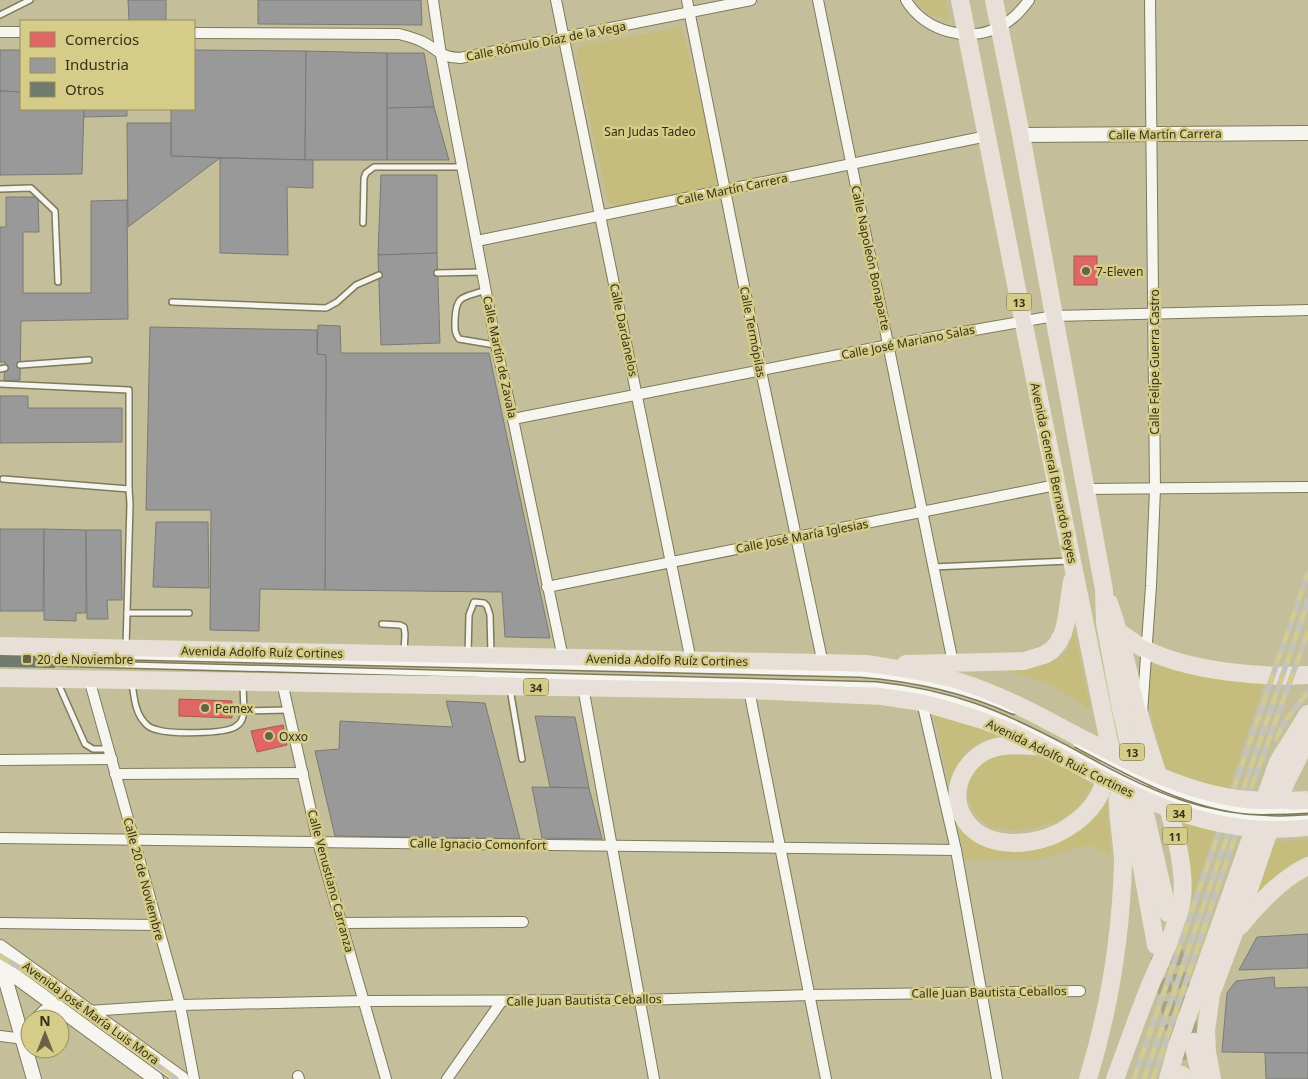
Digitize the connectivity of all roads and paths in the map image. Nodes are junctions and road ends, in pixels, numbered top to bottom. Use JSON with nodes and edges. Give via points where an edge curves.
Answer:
{"nodes":[{"id":1,"x":30,"y":0,"type":"edge"},
{"id":2,"x":433,"y":0,"type":"edge"},
{"id":3,"x":556,"y":0,"type":"edge"},
{"id":4,"x":687,"y":0,"type":"edge"},
{"id":5,"x":751,"y":0,"type":"edge"},
{"id":6,"x":818,"y":0,"type":"edge"},
{"id":7,"x":906,"y":0,"type":"edge"},
{"id":8,"x":960,"y":0,"type":"edge"},
{"id":9,"x":994,"y":0,"type":"edge"},
{"id":10,"x":1029,"y":0,"type":"edge"},
{"id":11,"x":1150,"y":0,"type":"edge"},
{"id":12,"x":689,"y":12,"type":"junction"},
{"id":13,"x":0,"y":15,"type":"edge"},
{"id":14,"x":1000,"y":27,"type":"junction"},
{"id":15,"x":0,"y":32,"type":"edge"},
{"id":16,"x":20,"y":32,"type":"edge"},
{"id":17,"x":195,"y":33,"type":"edge"},
{"id":18,"x":967,"y":34,"type":"junction"},
{"id":19,"x":564,"y":38,"type":"junction"},
{"id":20,"x":441,"y":55,"type":"junction"},
{"id":21,"x":1308,"y":133,"type":"edge"},
{"id":22,"x":1151,"y":134,"type":"junction"},
{"id":23,"x":1021,"y":135,"type":"junction"},
{"id":24,"x":987,"y":136,"type":"junction"},
{"id":25,"x":852,"y":164,"type":"junction"},
{"id":26,"x":463,"y":167,"type":"junction"},
{"id":27,"x":0,"y":189,"type":"edge"},
{"id":28,"x":725,"y":190,"type":"junction"},
{"id":29,"x":600,"y":216,"type":"junction"},
{"id":30,"x":363,"y":223,"type":"dead end"},
{"id":31,"x":477,"y":241,"type":"junction"},
{"id":32,"x":483,"y":272,"type":"junction"},
{"id":33,"x":437,"y":273,"type":"dead end"},
{"id":34,"x":379,"y":275,"type":"dead end"},
{"id":35,"x":58,"y":282,"type":"dead end"},
{"id":36,"x":486,"y":290,"type":"junction"},
{"id":37,"x":172,"y":302,"type":"dead end"},
{"id":38,"x":1308,"y":310,"type":"edge"},
{"id":39,"x":1154,"y":313,"type":"junction"},
{"id":40,"x":1054,"y":316,"type":"junction"},
{"id":41,"x":1023,"y":320,"type":"junction"},
{"id":42,"x":496,"y":345,"type":"junction"},
{"id":43,"x":889,"y":345,"type":"junction"},
{"id":44,"x":89,"y":360,"type":"dead end"},
{"id":45,"x":20,"y":365,"type":"dead end"},
{"id":46,"x":761,"y":371,"type":"junction"},
{"id":47,"x":0,"y":384,"type":"edge"},
{"id":48,"x":637,"y":395,"type":"junction"},
{"id":49,"x":513,"y":419,"type":"junction"},
{"id":50,"x":3,"y":479,"type":"dead end"},
{"id":51,"x":1056,"y":485,"type":"junction"},
{"id":52,"x":1308,"y":487,"type":"edge"},
{"id":53,"x":129,"y":489,"type":"junction"},
{"id":54,"x":1085,"y":489,"type":"junction"},
{"id":55,"x":1155,"y":489,"type":"junction"},
{"id":56,"x":921,"y":512,"type":"junction"},
{"id":57,"x":797,"y":537,"type":"junction"},
{"id":58,"x":671,"y":562,"type":"junction"},
{"id":59,"x":1073,"y":565,"type":"junction"},
{"id":60,"x":933,"y":567,"type":"junction"},
{"id":61,"x":547,"y":587,"type":"junction"},
{"id":62,"x":1104,"y":590,"type":"junction"},
{"id":63,"x":189,"y":612,"type":"dead end"},
{"id":64,"x":127,"y":613,"type":"junction"},
{"id":65,"x":1105,"y":623,"type":"junction"},
{"id":66,"x":382,"y":624,"type":"dead end"},
{"id":67,"x":1119,"y":633,"type":"junction"},
{"id":68,"x":0,"y":646,"type":"edge"},
{"id":69,"x":126,"y":648,"type":"junction"},
{"id":70,"x":1146,"y":650,"type":"junction"},
{"id":71,"x":55,"y":655,"type":"dead end"},
{"id":72,"x":404,"y":655,"type":"junction"},
{"id":73,"x":468,"y":656,"type":"junction"},
{"id":74,"x":491,"y":657,"type":"junction"},
{"id":75,"x":563,"y":658,"type":"junction"},
{"id":76,"x":691,"y":661,"type":"junction"},
{"id":77,"x":953,"y":663,"type":"junction"},
{"id":78,"x":823,"y":664,"type":"junction"},
{"id":79,"x":866,"y":664,"type":"junction"},
{"id":80,"x":55,"y":671,"type":"junction"},
{"id":81,"x":1308,"y":675,"type":"edge"},
{"id":82,"x":0,"y":678,"type":"edge"},
{"id":83,"x":89,"y":679,"type":"junction"},
{"id":84,"x":131,"y":680,"type":"junction"},
{"id":85,"x":243,"y":682,"type":"junction"},
{"id":86,"x":282,"y":682,"type":"junction"},
{"id":87,"x":510,"y":686,"type":"junction"},
{"id":88,"x":583,"y":687,"type":"junction"},
{"id":89,"x":749,"y":690,"type":"junction"},
{"id":90,"x":922,"y":702,"type":"junction"},
{"id":91,"x":288,"y":710,"type":"junction"},
{"id":92,"x":244,"y":711,"type":"junction"},
{"id":93,"x":1018,"y":714,"type":"dead end"},
{"id":94,"x":1308,"y":714,"type":"edge"},
{"id":95,"x":1142,"y":724,"type":"junction"},
{"id":96,"x":1073,"y":738,"type":"junction"},
{"id":97,"x":1108,"y":738,"type":"junction"},
{"id":98,"x":1308,"y":738,"type":"edge"},
{"id":99,"x":1042,"y":746,"type":"junction"},
{"id":100,"x":1063,"y":752,"type":"junction"},
{"id":101,"x":110,"y":754,"type":"junction"},
{"id":102,"x":0,"y":760,"type":"edge"},
{"id":103,"x":522,"y":760,"type":"dead end"},
{"id":104,"x":302,"y":773,"type":"junction"},
{"id":105,"x":115,"y":774,"type":"junction"},
{"id":106,"x":1119,"y":782,"type":"junction"},
{"id":107,"x":1308,"y":800,"type":"edge"},
{"id":108,"x":1308,"y":810,"type":"edge"},
{"id":109,"x":1308,"y":818,"type":"edge"},
{"id":110,"x":1308,"y":827,"type":"edge"},
{"id":111,"x":0,"y":838,"type":"edge"},
{"id":112,"x":134,"y":840,"type":"junction"},
{"id":113,"x":318,"y":842,"type":"junction"},
{"id":114,"x":613,"y":846,"type":"junction"},
{"id":115,"x":780,"y":848,"type":"junction"},
{"id":116,"x":956,"y":850,"type":"junction"},
{"id":117,"x":1308,"y":866,"type":"edge"},
{"id":118,"x":1168,"y":913,"type":"tunnel mouth"},
{"id":119,"x":523,"y":922,"type":"dead end"},
{"id":120,"x":0,"y":923,"type":"edge"},
{"id":121,"x":341,"y":923,"type":"junction"},
{"id":122,"x":156,"y":925,"type":"junction"},
{"id":123,"x":1234,"y":932,"type":"junction"},
{"id":124,"x":1156,"y":945,"type":"tunnel mouth"},
{"id":125,"x":0,"y":946,"type":"edge"},
{"id":126,"x":0,"y":964,"type":"edge"},
{"id":127,"x":1080,"y":991,"type":"dead end"},
{"id":128,"x":982,"y":992,"type":"junction"},
{"id":129,"x":810,"y":995,"type":"junction"},
{"id":130,"x":640,"y":1000,"type":"junction"},
{"id":131,"x":364,"y":1001,"type":"junction"},
{"id":132,"x":501,"y":1002,"type":"junction"},
{"id":133,"x":180,"y":1005,"type":"junction"},
{"id":134,"x":57,"y":1006,"type":"junction"},
{"id":135,"x":51,"y":1009,"type":"edge"},
{"id":136,"x":88,"y":1011,"type":"junction"},
{"id":137,"x":20,"y":1016,"type":"edge"},
{"id":138,"x":20,"y":1035,"type":"edge"},
{"id":139,"x":0,"y":1036,"type":"edge"},
{"id":140,"x":1193,"y":1042,"type":"tunnel mouth"},
{"id":141,"x":31,"y":1059,"type":"edge"},
{"id":142,"x":1178,"y":1078,"type":"edge"},
{"id":143,"x":34,"y":1079,"type":"edge"},
{"id":144,"x":156,"y":1079,"type":"edge"},
{"id":145,"x":182,"y":1079,"type":"edge"},
{"id":146,"x":194,"y":1079,"type":"edge"},
{"id":147,"x":386,"y":1079,"type":"edge"},
{"id":148,"x":447,"y":1079,"type":"edge"},
{"id":149,"x":654,"y":1079,"type":"edge"},
{"id":150,"x":826,"y":1079,"type":"edge"},
{"id":151,"x":997,"y":1079,"type":"edge"},
{"id":152,"x":1088,"y":1079,"type":"edge"},
{"id":153,"x":1114,"y":1079,"type":"edge"},
{"id":154,"x":1201,"y":1079,"type":"edge"},
{"id":155,"x":1212,"y":1079,"type":"edge"}],
"edges":[{"from":1,"to":13,"type":"lane"},
{"from":2,"to":20,"type":"street","name":"Calle Martín de Zavala"},
{"from":3,"to":19,"type":"street","name":"Calle Dardanelos"},
{"from":4,"to":12,"type":"street","name":"Calle Termópilas"},
{"from":5,"to":12,"type":"street","name":"Calle Rómulo Díaz de la Vega"},
{"from":6,"to":25,"type":"street","name":"Calle Napoleón Bonaparte"},
{"from":7,"to":18,"type":"street","via":[[919,16],[934,26]]},
{"from":8,"to":18,"type":"main road","name":"Avenida General Bernardo Reyes","number":"13"},
{"from":9,"to":14,"type":"main road","name":"Avenida General Bernardo Reyes","number":"13"},
{"from":10,"to":14,"type":"street","via":[[1018,14]]},
{"from":11,"to":22,"type":"street","name":"Calle Felipe Guerra Castro"},
{"from":12,"to":19,"type":"street","name":"Calle Rómulo Díaz de la Vega"},
{"from":12,"to":28,"type":"street","name":"Calle Termópilas"},
{"from":14,"to":18,"type":"street","via":[[984,33]]},
{"from":14,"to":23,"type":"main road","name":"Avenida General Bernardo Reyes","number":"13"},
{"from":15,"to":16,"type":"street"},
{"from":17,"to":20,"type":"street","name":"Calle Rómulo Díaz de la Vega","via":[[399,34],[425,43]]},
{"from":18,"to":24,"type":"main road","name":"Avenida General Bernardo Reyes","number":"13"},
{"from":19,"to":20,"type":"street","name":"Calle Rómulo Díaz de la Vega","via":[[469,57]]},
{"from":19,"to":29,"type":"street","name":"Calle Dardanelos"},
{"from":20,"to":26,"type":"street","name":"Calle Martín de Zavala"},
{"from":21,"to":22,"type":"street","name":"Calle Martín Carrera"},
{"from":22,"to":23,"type":"street","name":"Calle Martín Carrera"},
{"from":22,"to":39,"type":"street","name":"Calle Felipe Guerra Castro"},
{"from":23,"to":40,"type":"main road","name":"Avenida General Bernardo Reyes","number":"13"},
{"from":24,"to":25,"type":"street","name":"Calle Martín Carrera"},
{"from":24,"to":41,"type":"main road","name":"Avenida General Bernardo Reyes","number":"13"},
{"from":25,"to":28,"type":"street","name":"Calle Martín Carrera"},
{"from":25,"to":43,"type":"street","name":"Calle Napoleón Bonaparte"},
{"from":26,"to":30,"type":"lane","via":[[374,167],[364,178]]},
{"from":26,"to":31,"type":"street","name":"Calle Martín de Zavala"},
{"from":27,"to":35,"type":"lane","via":[[31,188],[55,211]]},
{"from":28,"to":29,"type":"street","name":"Calle Martín Carrera"},
{"from":28,"to":46,"type":"street","name":"Calle Termópilas"},
{"from":29,"to":31,"type":"street","name":"Calle Martín Carrera"},
{"from":29,"to":48,"type":"street","name":"Calle Dardanelos"},
{"from":31,"to":32,"type":"street","name":"Calle Martín de Zavala"},
{"from":32,"to":33,"type":"lane"},
{"from":32,"to":36,"type":"street","name":"Calle Martín de Zavala"},
{"from":34,"to":37,"type":"lane","via":[[356,285],[326,308]]},
{"from":36,"to":42,"type":"street","name":"Calle Martín de Zavala"},
{"from":36,"to":42,"type":"lane","via":[[462,298],[456,304],[455,333],[459,339]]},
{"from":38,"to":39,"type":"street","name":"Calle José Mariano Salas"},
{"from":39,"to":40,"type":"street","name":"Calle José Mariano Salas"},
{"from":39,"to":55,"type":"street","name":"Calle Felipe Guerra Castro"},
{"from":40,"to":41,"type":"street","name":"Calle José Mariano Salas"},
{"from":40,"to":54,"type":"main road","name":"Avenida General Bernardo Reyes","number":"13"},
{"from":41,"to":43,"type":"street","name":"Calle José Mariano Salas"},
{"from":41,"to":51,"type":"main road","name":"Avenida General Bernardo Reyes","number":"13"},
{"from":42,"to":49,"type":"street","name":"Calle Martín de Zavala"},
{"from":43,"to":46,"type":"street","name":"Calle José Mariano Salas"},
{"from":43,"to":56,"type":"street","name":"Calle Napoleón Bonaparte"},
{"from":44,"to":45,"type":"lane"},
{"from":46,"to":48,"type":"street","name":"Calle José Mariano Salas"},
{"from":46,"to":57,"type":"street","name":"Calle Termópilas"},
{"from":47,"to":53,"type":"lane","via":[[129,390]]},
{"from":48,"to":49,"type":"street","name":"Calle José Mariano Salas"},
{"from":48,"to":58,"type":"street","name":"Calle Dardanelos"},
{"from":49,"to":61,"type":"street","name":"Calle Martín de Zavala"},
{"from":50,"to":53,"type":"lane"},
{"from":51,"to":56,"type":"street","name":"Calle José María Iglesias"},
{"from":51,"to":59,"type":"main road","name":"Avenida General Bernardo Reyes","number":"13"},
{"from":52,"to":55,"type":"street"},
{"from":53,"to":64,"type":"lane"},
{"from":54,"to":55,"type":"street"},
{"from":54,"to":62,"type":"main road","name":"Avenida General Bernardo Reyes","number":"13"},
{"from":55,"to":70,"type":"street","name":"Calle Felipe Guerra Castro"},
{"from":56,"to":57,"type":"street","name":"Calle José María Iglesias"},
{"from":56,"to":60,"type":"street","name":"Calle Napoleón Bonaparte"},
{"from":57,"to":58,"type":"street","name":"Calle José María Iglesias"},
{"from":57,"to":78,"type":"street","name":"Calle Termópilas"},
{"from":58,"to":61,"type":"street","name":"Calle José María Iglesias"},
{"from":58,"to":76,"type":"street","name":"Calle Dardanelos"},
{"from":59,"to":60,"type":"lane"},
{"from":59,"to":77,"type":"main road","via":[[1066,622],[1052,650],[1035,659]]},
{"from":59,"to":97,"type":"main road","name":"Avenida General Bernardo Reyes","number":"13"},
{"from":60,"to":77,"type":"street","name":"Calle Napoleón Bonaparte"},
{"from":61,"to":75,"type":"street","name":"Calle Martín de Zavala"},
{"from":62,"to":65,"type":"main road","name":"Avenida General Bernardo Reyes","number":"13"},
{"from":62,"to":67,"type":"main road","number":"11"},
{"from":63,"to":64,"type":"lane"},
{"from":64,"to":69,"type":"lane"},
{"from":65,"to":67,"type":"main road"},
{"from":65,"to":118,"type":"main road","name":"Avenida General Bernardo Reyes","number":"13"},
{"from":66,"to":72,"type":"lane","via":[[404,627]]},
{"from":67,"to":70,"type":"main road"},
{"from":67,"to":95,"type":"main road","number":"11"},
{"from":68,"to":69,"type":"main road","name":"Avenida Adolfo Ruíz Cortines","number":"34"},
{"from":69,"to":72,"type":"main road","name":"Avenida Adolfo Ruíz Cortines","number":"34"},
{"from":70,"to":81,"type":"main road","via":[[1206,667],[1271,676]]},
{"from":70,"to":95,"type":"street","name":"Calle Felipe Guerra Castro"},
{"from":71,"to":93,"type":"lane","via":[[860,674],[934,684]]},
{"from":72,"to":73,"type":"main road","name":"Avenida Adolfo Ruíz Cortines","number":"34"},
{"from":73,"to":74,"type":"main road","name":"Avenida Adolfo Ruíz Cortines","number":"34"},
{"from":73,"to":74,"type":"lane","via":[[470,609],[477,601],[484,603],[489,610]]},
{"from":74,"to":75,"type":"main road","name":"Avenida Adolfo Ruíz Cortines","number":"34"},
{"from":75,"to":76,"type":"main road","name":"Avenida Adolfo Ruíz Cortines","number":"34"},
{"from":76,"to":78,"type":"main road","name":"Avenida Adolfo Ruíz Cortines","number":"34"},
{"from":77,"to":79,"type":"main road"},
{"from":78,"to":79,"type":"main road","name":"Avenida Adolfo Ruíz Cortines","number":"34"},
{"from":79,"to":96,"type":"main road","name":"Avenida Adolfo Ruíz Cortines","number":"34","via":[[959,682],[1024,708]]},
{"from":80,"to":82,"type":"main road","name":"Avenida Adolfo Ruíz Cortines","number":"34"},
{"from":80,"to":83,"type":"main road","name":"Avenida Adolfo Ruíz Cortines","number":"34"},
{"from":80,"to":100,"type":"lane","via":[[876,685],[962,701],[1009,719]]},
{"from":80,"to":101,"type":"lane","via":[[85,744]]},
{"from":83,"to":84,"type":"main road","name":"Avenida Adolfo Ruíz Cortines","number":"34"},
{"from":83,"to":101,"type":"street","name":"Calle 20 de Noviembre"},
{"from":84,"to":85,"type":"main road","name":"Avenida Adolfo Ruíz Cortines","number":"34"},
{"from":84,"to":92,"type":"lane","via":[[140,718],[159,731],[230,730],[240,724]]},
{"from":85,"to":86,"type":"main road","name":"Avenida Adolfo Ruíz Cortines","number":"34"},
{"from":85,"to":92,"type":"lane"},
{"from":86,"to":87,"type":"main road","name":"Avenida Adolfo Ruíz Cortines","number":"34"},
{"from":86,"to":91,"type":"street","name":"Calle Venustiano Carranza"},
{"from":87,"to":88,"type":"main road","name":"Avenida Adolfo Ruíz Cortines","number":"34"},
{"from":87,"to":103,"type":"lane"},
{"from":88,"to":89,"type":"main road","name":"Avenida Adolfo Ruíz Cortines","number":"34"},
{"from":88,"to":114,"type":"street"},
{"from":89,"to":90,"type":"main road","name":"Avenida Adolfo Ruíz Cortines","number":"34","via":[[882,696]]},
{"from":89,"to":115,"type":"street"},
{"from":90,"to":99,"type":"main road","name":"Avenida Adolfo Ruíz Cortines","number":"34","via":[[983,720]]},
{"from":90,"to":116,"type":"street"},
{"from":91,"to":92,"type":"lane"},
{"from":91,"to":104,"type":"street","name":"Calle Venustiano Carranza"},
{"from":94,"to":142,"type":"main road","via":[[1278,762],[1177,1046]]},
{"from":95,"to":153,"type":"main road","number":"11","via":[[1178,849],[1181,904]]},
{"from":96,"to":107,"type":"main road","name":"Avenida Adolfo Ruíz Cortines","number":"34","bridge":true,"via":[[1199,791],[1262,801]]},
{"from":96,"to":108,"type":"lane","bridge":true,"via":[[1146,781],[1197,801],[1250,811]]},
{"from":97,"to":99,"type":"main road","via":[[1106,772],[1100,796],[1087,813],[1060,833],[1025,843],[1007,842],[992,839],[970,825],[962,814],[958,790],[961,777],[975,757],[997,747]]},
{"from":97,"to":106,"type":"main road","name":"Avenida General Bernardo Reyes","number":"13"},
{"from":98,"to":123,"type":"main road","via":[[1285,784]]},
{"from":99,"to":100,"type":"main road","name":"Avenida Adolfo Ruíz Cortines","number":"34"},
{"from":100,"to":109,"type":"lane","bridge":true,"via":[[1153,794],[1208,812],[1267,820]]},
{"from":100,"to":110,"type":"main road","name":"Avenida Adolfo Ruíz Cortines","number":"34","bridge":true,"via":[[1129,792],[1180,814],[1249,827]]},
{"from":101,"to":102,"type":"street"},
{"from":101,"to":105,"type":"street","name":"Calle 20 de Noviembre"},
{"from":104,"to":105,"type":"street"},
{"from":104,"to":113,"type":"street","name":"Calle Venustiano Carranza"},
{"from":105,"to":112,"type":"street","name":"Calle 20 de Noviembre"},
{"from":106,"to":124,"type":"main road","name":"Avenida General Bernardo Reyes","number":"13","via":[[1137,841]]},
{"from":106,"to":152,"type":"main road","via":[[1123,862],[1116,945],[1101,1034]]},
{"from":111,"to":112,"type":"street","name":"Calle Ignacio Comonfort"},
{"from":112,"to":113,"type":"street","name":"Calle Ignacio Comonfort"},
{"from":112,"to":122,"type":"street","name":"Calle 20 de Noviembre"},
{"from":113,"to":114,"type":"street","name":"Calle Ignacio Comonfort"},
{"from":113,"to":121,"type":"street","name":"Calle Venustiano Carranza"},
{"from":114,"to":115,"type":"street","name":"Calle Ignacio Comonfort"},
{"from":114,"to":130,"type":"street"},
{"from":115,"to":116,"type":"street","name":"Calle Ignacio Comonfort"},
{"from":115,"to":129,"type":"street"},
{"from":116,"to":128,"type":"street"},
{"from":117,"to":123,"type":"main road","via":[[1266,896]]},
{"from":119,"to":121,"type":"street"},
{"from":120,"to":122,"type":"street"},
{"from":121,"to":131,"type":"street","name":"Calle Venustiano Carranza"},
{"from":122,"to":133,"type":"street","name":"Calle 20 de Noviembre"},
{"from":123,"to":155,"type":"main road","via":[[1208,1011],[1207,1052]]},
{"from":125,"to":136,"type":"street","name":"Avenida José María Luis Mora"},
{"from":126,"to":134,"type":"street","name":"Avenida José María Luis Mora"},
{"from":126,"to":137,"type":"street"},
{"from":127,"to":128,"type":"street","name":"Calle Juan Bautista Ceballos"},
{"from":128,"to":129,"type":"street","name":"Calle Juan Bautista Ceballos"},
{"from":128,"to":151,"type":"street"},
{"from":129,"to":130,"type":"street","name":"Calle Juan Bautista Ceballos"},
{"from":129,"to":150,"type":"street"},
{"from":130,"to":132,"type":"street","name":"Calle Juan Bautista Ceballos"},
{"from":130,"to":149,"type":"street"},
{"from":131,"to":132,"type":"street","name":"Calle Juan Bautista Ceballos"},
{"from":131,"to":133,"type":"street","name":"Calle Juan Bautista Ceballos"},
{"from":131,"to":147,"type":"street","name":"Calle Venustiano Carranza"},
{"from":132,"to":148,"type":"street"},
{"from":133,"to":136,"type":"street","name":"Calle Juan Bautista Ceballos"},
{"from":133,"to":146,"type":"street","name":"Calle 20 de Noviembre"},
{"from":134,"to":135,"type":"street"},
{"from":134,"to":144,"type":"street","name":"Avenida José María Luis Mora"},
{"from":136,"to":145,"type":"street","name":"Avenida José María Luis Mora"},
{"from":138,"to":139,"type":"street"},
{"from":140,"to":154,"type":"main road"},
{"from":141,"to":143,"type":"street"}]}
